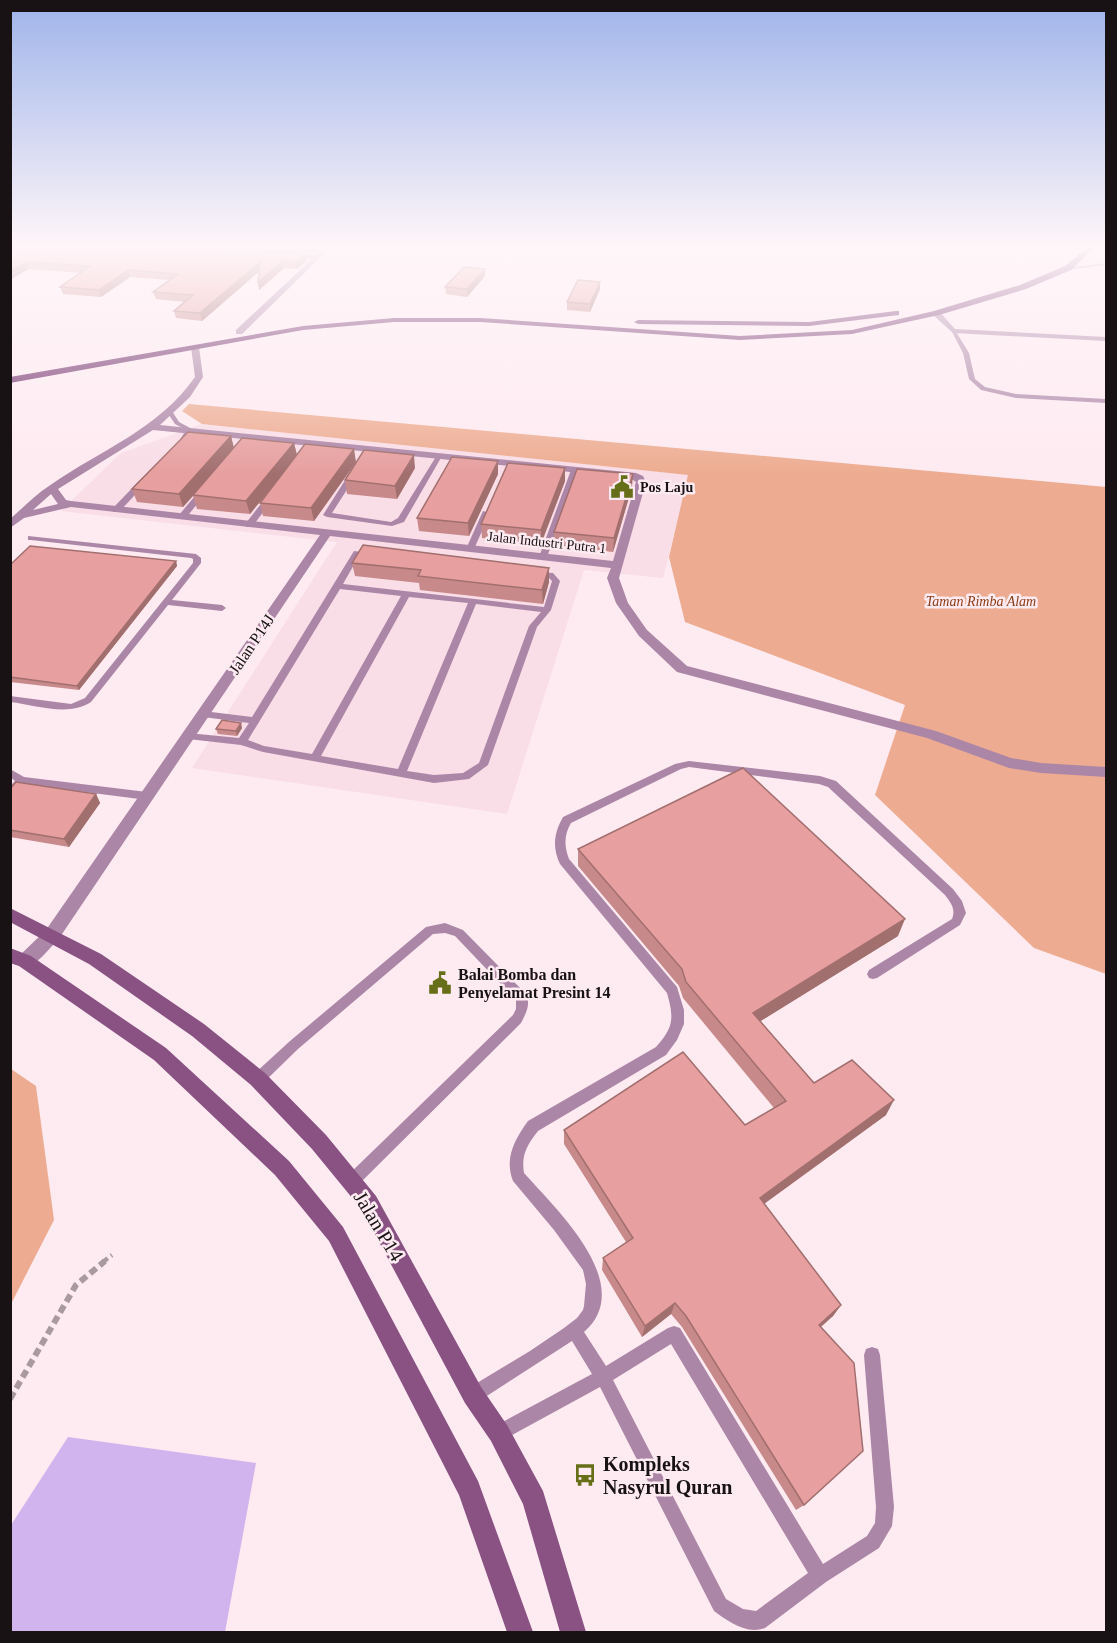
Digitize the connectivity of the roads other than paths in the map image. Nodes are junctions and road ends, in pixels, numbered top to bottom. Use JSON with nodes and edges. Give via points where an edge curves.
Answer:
{"nodes":[{"id":1,"x":255,"y":322,"type":"edge"},
{"id":2,"x":307,"y":322,"type":"edge"},
{"id":3,"x":398,"y":322,"type":"edge"},
{"id":4,"x":491,"y":322,"type":"edge"},
{"id":5,"x":647,"y":322,"type":"edge"},
{"id":6,"x":830,"y":322,"type":"edge"},
{"id":7,"x":900,"y":322,"type":"edge"},
{"id":8,"x":944,"y":322,"type":"edge"},
{"id":9,"x":809,"y":324,"type":"junction"},
{"id":10,"x":744,"y":325,"type":"junction"},
{"id":11,"x":953,"y":331,"type":"junction"},
{"id":12,"x":241,"y":336,"type":"junction"},
{"id":13,"x":810,"y":336,"type":"junction"},
{"id":14,"x":740,"y":338,"type":"junction"},
{"id":15,"x":1107,"y":339,"type":"edge"},
{"id":16,"x":195,"y":347,"type":"junction"},
{"id":17,"x":10,"y":373,"type":"edge"},
{"id":18,"x":10,"y":380,"type":"edge"},
{"id":19,"x":1107,"y":401,"type":"edge"},
{"id":20,"x":170,"y":412,"type":"junction"},
{"id":21,"x":150,"y":427,"type":"junction"},
{"id":22,"x":190,"y":431,"type":"junction"},
{"id":23,"x":251,"y":437,"type":"junction"},
{"id":24,"x":180,"y":442,"type":"edge"},
{"id":25,"x":243,"y":446,"type":"edge"},
{"id":26,"x":439,"y":456,"type":"junction"},
{"id":27,"x":509,"y":463,"type":"junction"},
{"id":28,"x":358,"y":467,"type":"edge"},
{"id":29,"x":575,"y":470,"type":"junction"},
{"id":30,"x":504,"y":474,"type":"edge"},
{"id":31,"x":148,"y":476,"type":"edge"},
{"id":32,"x":212,"y":482,"type":"edge"},
{"id":33,"x":52,"y":488,"type":"junction"},
{"id":34,"x":277,"y":489,"type":"edge"},
{"id":35,"x":70,"y":504,"type":"junction"},
{"id":36,"x":489,"y":506,"type":"edge"},
{"id":37,"x":116,"y":510,"type":"junction"},
{"id":38,"x":20,"y":516,"type":"junction"},
{"id":39,"x":182,"y":517,"type":"junction"},
{"id":40,"x":10,"y":525,"type":"edge"},
{"id":41,"x":249,"y":525,"type":"junction"},
{"id":42,"x":326,"y":534,"type":"junction"},
{"id":43,"x":31,"y":538,"type":"dead end"},
{"id":44,"x":470,"y":549,"type":"junction"},
{"id":45,"x":380,"y":556,"type":"edge"},
{"id":46,"x":543,"y":557,"type":"junction"},
{"id":47,"x":618,"y":565,"type":"junction"},
{"id":48,"x":528,"y":573,"type":"edge"},
{"id":49,"x":338,"y":586,"type":"junction"},
{"id":50,"x":406,"y":594,"type":"junction"},
{"id":51,"x":167,"y":602,"type":"junction"},
{"id":52,"x":473,"y":602,"type":"junction"},
{"id":53,"x":222,"y":608,"type":"dead end"},
{"id":54,"x":547,"y":610,"type":"junction"},
{"id":55,"x":10,"y":699,"type":"edge"},
{"id":56,"x":203,"y":714,"type":"junction"},
{"id":57,"x":256,"y":721,"type":"junction"},
{"id":58,"x":188,"y":736,"type":"junction"},
{"id":59,"x":242,"y":742,"type":"junction"},
{"id":60,"x":315,"y":758,"type":"junction"},
{"id":61,"x":10,"y":772,"type":"edge"},
{"id":62,"x":1107,"y":772,"type":"edge"},
{"id":63,"x":401,"y":773,"type":"junction"},
{"id":64,"x":21,"y":780,"type":"junction"},
{"id":65,"x":10,"y":793,"type":"edge"},
{"id":66,"x":147,"y":796,"type":"junction"},
{"id":67,"x":10,"y":914,"type":"edge"},
{"id":68,"x":52,"y":935,"type":"junction"},
{"id":69,"x":18,"y":958,"type":"edge"},
{"id":70,"x":873,"y":974,"type":"dead end"},
{"id":71,"x":258,"y":1079,"type":"junction"},
{"id":72,"x":351,"y":1182,"type":"junction"},
{"id":73,"x":575,"y":1331,"type":"junction"},
{"id":74,"x":872,"y":1355,"type":"dead end"},
{"id":75,"x":603,"y":1377,"type":"junction"},
{"id":76,"x":473,"y":1395,"type":"junction"},
{"id":77,"x":499,"y":1433,"type":"junction"},
{"id":78,"x":820,"y":1576,"type":"junction"},
{"id":79,"x":520,"y":1632,"type":"edge"},
{"id":80,"x":573,"y":1632,"type":"edge"}],
"edges":[{"from":1,"to":12,"type":"street"},
{"from":2,"to":12,"type":"main road"},
{"from":3,"to":12,"type":"main road"},
{"from":4,"to":14,"type":"main road"},
{"from":5,"to":10,"type":"main road"},
{"from":6,"to":9,"type":"main road"},
{"from":7,"to":13,"type":"main road"},
{"from":8,"to":11,"type":"street"},
{"from":9,"to":10,"type":"main road"},
{"from":9,"to":13,"type":"main road","via":[[789,330],[794,335]]},
{"from":10,"to":14,"type":"main road","via":[[763,332]]},
{"from":11,"to":15,"type":"street"},
{"from":11,"to":19,"type":"lane","via":[[967,354],[970,376],[987,390],[1014,396]]},
{"from":12,"to":16,"type":"main road"},
{"from":12,"to":17,"type":"main road"},
{"from":13,"to":14,"type":"main road"},
{"from":16,"to":18,"type":"main road"},
{"from":16,"to":20,"type":"street","via":[[199,377]]},
{"from":20,"to":21,"type":"street"},
{"from":20,"to":22,"type":"lane","via":[[177,423]]},
{"from":21,"to":22,"type":"street","name":"Jalan Industri Putra 1"},
{"from":21,"to":33,"type":"street"},
{"from":22,"to":23,"type":"street","name":"Jalan Industri Putra 1"},
{"from":22,"to":24,"type":"lane"},
{"from":23,"to":25,"type":"lane"},
{"from":23,"to":26,"type":"street","name":"Jalan Industri Putra 1","via":[[367,454]]},
{"from":26,"to":27,"type":"street","name":"Jalan Industri Putra 1"},
{"from":26,"to":28,"type":"lane","via":[[401,520],[392,524],[327,515]]},
{"from":27,"to":29,"type":"street","name":"Jalan Industri Putra 1"},
{"from":27,"to":30,"type":"lane"},
{"from":29,"to":46,"type":"lane"},
{"from":29,"to":47,"type":"street","name":"Jalan Industri Putra 1","via":[[632,475],[641,482]]},
{"from":31,"to":37,"type":"lane"},
{"from":32,"to":39,"type":"lane"},
{"from":33,"to":35,"type":"street","via":[[62,502]]},
{"from":33,"to":38,"type":"street"},
{"from":34,"to":41,"type":"lane"},
{"from":35,"to":37,"type":"street"},
{"from":35,"to":38,"type":"street"},
{"from":36,"to":44,"type":"lane"},
{"from":37,"to":39,"type":"street"},
{"from":38,"to":40,"type":"street"},
{"from":39,"to":41,"type":"street"},
{"from":41,"to":42,"type":"street"},
{"from":42,"to":44,"type":"street","name":"Jalan Industri Putra 1"},
{"from":42,"to":56,"type":"street","name":"Jalan P14J"},
{"from":43,"to":51,"type":"lane","via":[[197,558]]},
{"from":44,"to":46,"type":"street","name":"Jalan Industri Putra 1"},
{"from":45,"to":49,"type":"lane","via":[[357,553]]},
{"from":46,"to":47,"type":"street","name":"Jalan Industri Putra 1"},
{"from":47,"to":62,"type":"street","via":[[613,578],[622,603],[643,633],[682,669],[931,734],[1010,763]]},
{"from":48,"to":54,"type":"lane","via":[[555,578]]},
{"from":49,"to":50,"type":"lane"},
{"from":49,"to":57,"type":"lane"},
{"from":50,"to":52,"type":"lane"},
{"from":50,"to":60,"type":"lane"},
{"from":51,"to":53,"type":"lane"},
{"from":51,"to":55,"type":"lane","via":[[80,705]]},
{"from":52,"to":54,"type":"lane"},
{"from":52,"to":63,"type":"lane"},
{"from":54,"to":63,"type":"lane","via":[[532,627],[483,765],[465,776],[434,779]]},
{"from":56,"to":57,"type":"lane"},
{"from":56,"to":58,"type":"street","name":"Jalan P14J"},
{"from":57,"to":59,"type":"lane"},
{"from":58,"to":59,"type":"lane"},
{"from":58,"to":66,"type":"street","name":"Jalan P14J"},
{"from":59,"to":60,"type":"lane"},
{"from":60,"to":63,"type":"lane"},
{"from":61,"to":64,"type":"lane"},
{"from":64,"to":65,"type":"lane"},
{"from":64,"to":66,"type":"lane"},
{"from":66,"to":68,"type":"street","name":"Jalan P14J"},
{"from":67,"to":68,"type":"main road","name":"Jalan P14"},
{"from":68,"to":69,"type":"street","name":"Jalan P14J"},
{"from":68,"to":71,"type":"main road","name":"Jalan P14","via":[[95,959],[198,1030]]},
{"from":69,"to":79,"type":"main road","via":[[160,1054],[282,1168],[336,1234],[469,1490]]},
{"from":70,"to":73,"type":"lane","via":[[956,922],[960,913],[949,892],[832,784],[689,764],[567,820],[558,844],[564,861],[673,991],[679,1014],[676,1035],[661,1051],[534,1126],[520,1143],[515,1161],[518,1176],[592,1272],[594,1293],[589,1315]]},
{"from":71,"to":72,"type":"main road","name":"Jalan P14","via":[[319,1142]]},
{"from":71,"to":72,"type":"lane","via":[[430,930],[445,927],[459,933],[522,998],[518,1019]]},
{"from":72,"to":76,"type":"main road","name":"Jalan P14","via":[[369,1203]]},
{"from":73,"to":75,"type":"lane"},
{"from":73,"to":76,"type":"lane"},
{"from":74,"to":78,"type":"lane","via":[[885,1507],[883,1526],[873,1542]]},
{"from":75,"to":77,"type":"lane"},
{"from":75,"to":78,"type":"lane","via":[[674,1334]]},
{"from":75,"to":78,"type":"lane","via":[[720,1605],[740,1618],[758,1621]]},
{"from":76,"to":77,"type":"main road","name":"Jalan P14"},
{"from":77,"to":80,"type":"main road","name":"Jalan P14","via":[[534,1500]]}]}
